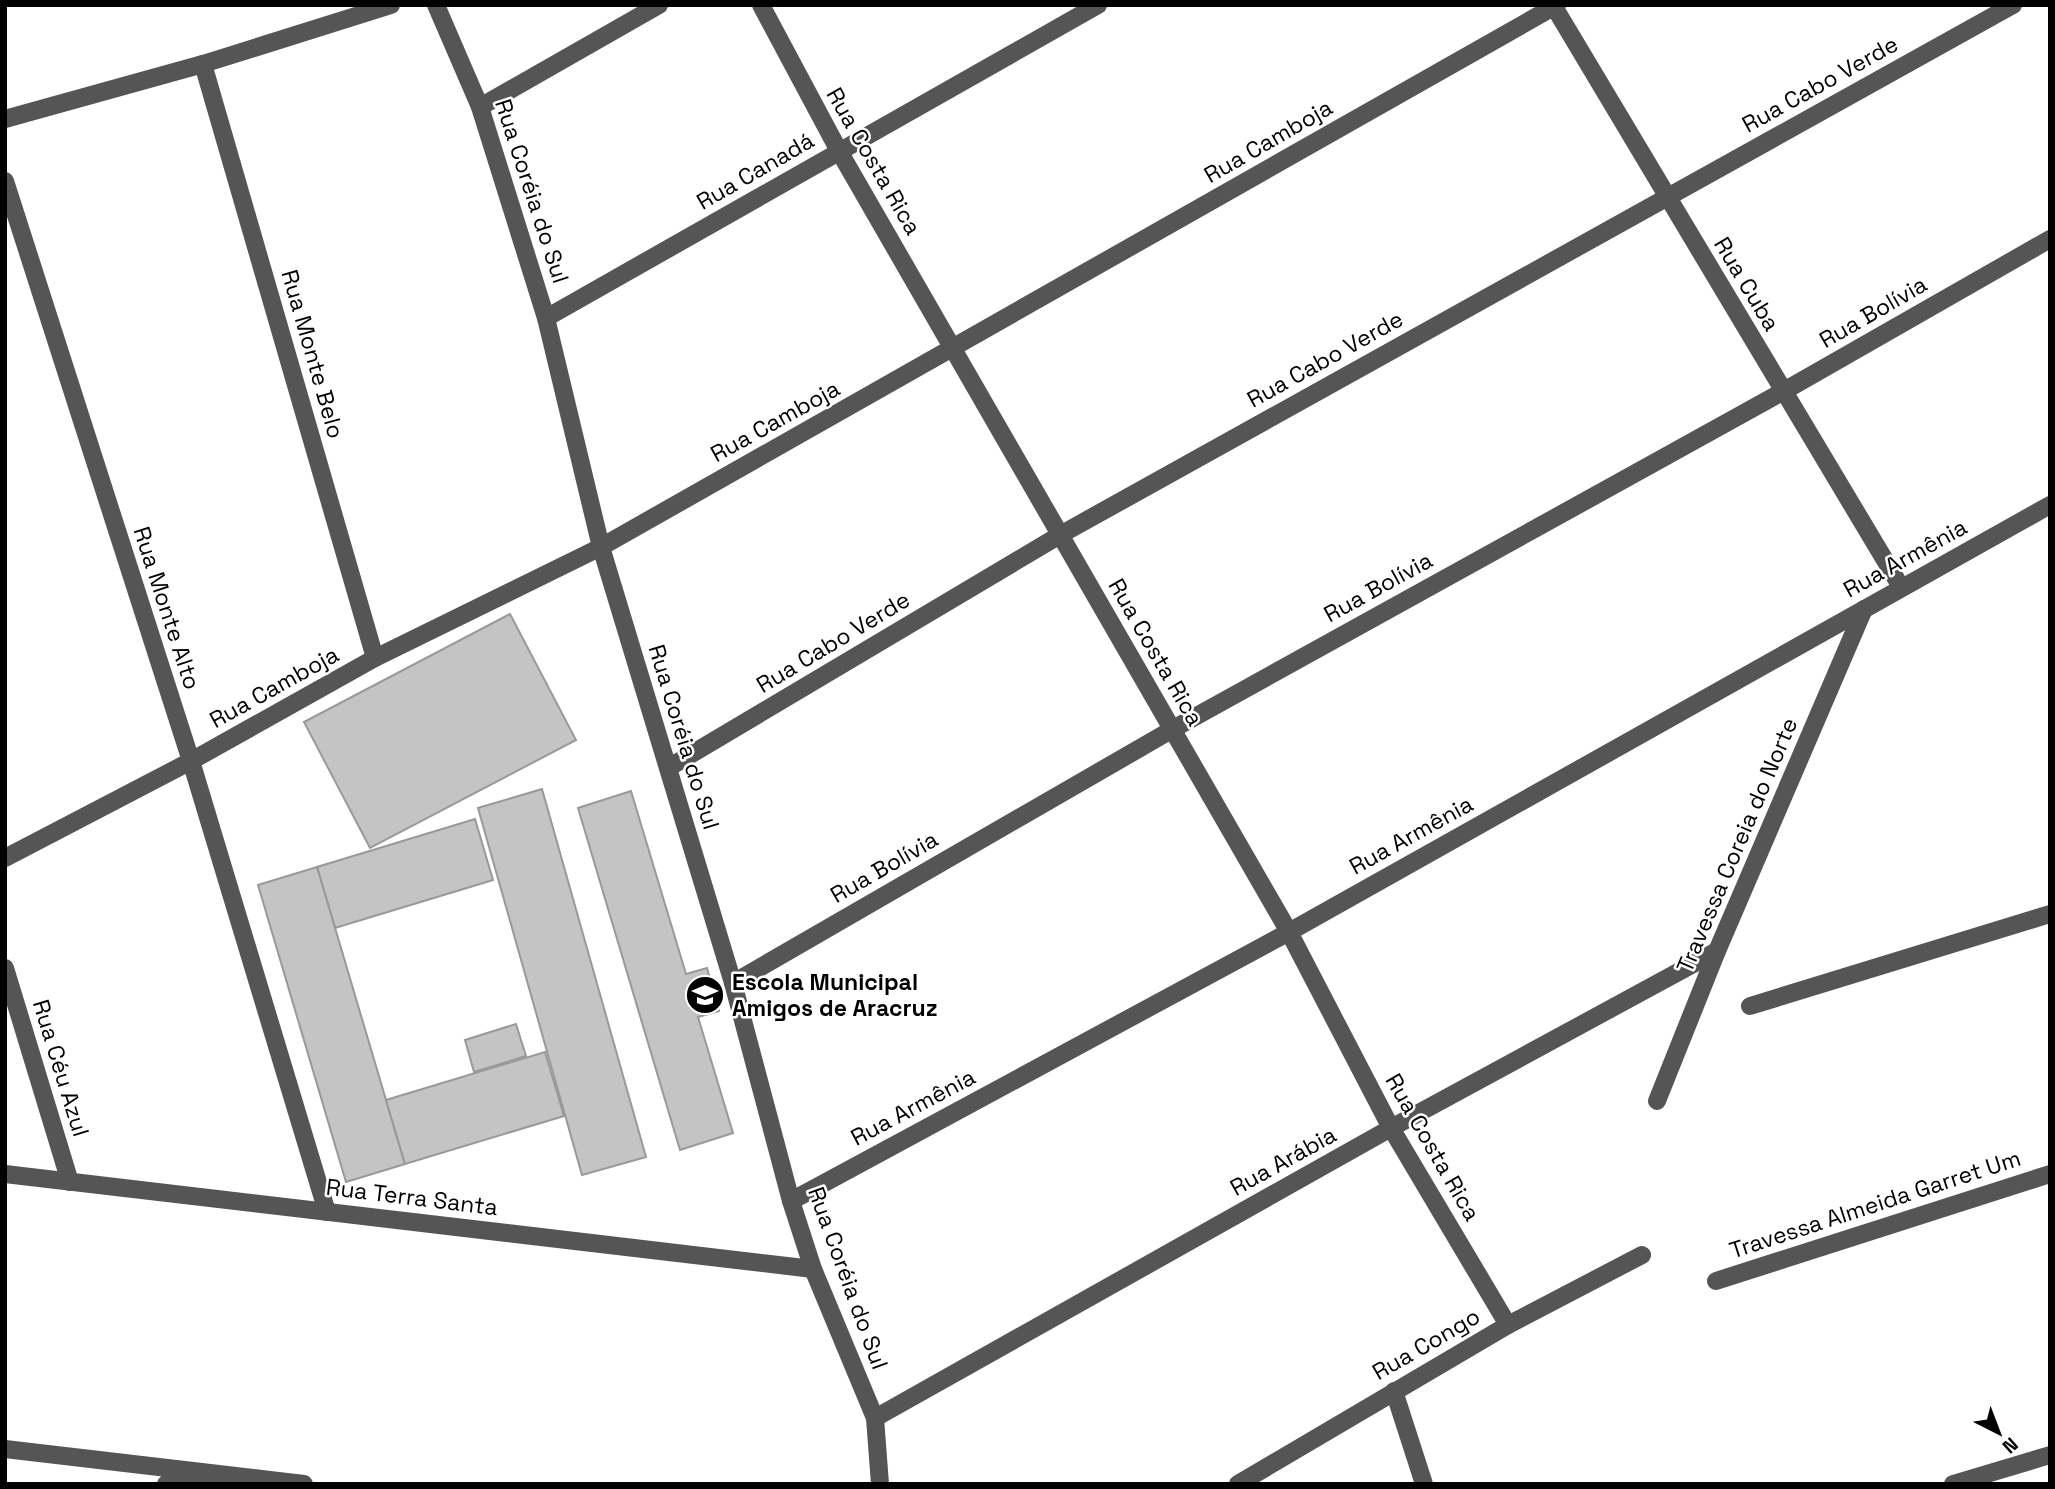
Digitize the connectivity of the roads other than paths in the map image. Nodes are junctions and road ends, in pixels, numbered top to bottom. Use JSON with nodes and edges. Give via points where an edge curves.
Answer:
{"nodes":[{"id":1,"x":391,"y":5,"type":"edge"},
{"id":2,"x":436,"y":5,"type":"edge"},
{"id":3,"x":659,"y":5,"type":"edge"},
{"id":4,"x":761,"y":5,"type":"edge"},
{"id":5,"x":1098,"y":5,"type":"edge"},
{"id":6,"x":2013,"y":5,"type":"edge"},
{"id":7,"x":1555,"y":6,"type":"edge"},
{"id":8,"x":203,"y":64,"type":"junction"},
{"id":9,"x":480,"y":107,"type":"junction"},
{"id":10,"x":5,"y":119,"type":"edge"},
{"id":11,"x":839,"y":152,"type":"junction"},
{"id":12,"x":5,"y":181,"type":"edge"},
{"id":13,"x":1666,"y":197,"type":"junction"},
{"id":14,"x":2050,"y":239,"type":"edge"},
{"id":15,"x":546,"y":318,"type":"junction"},
{"id":16,"x":954,"y":347,"type":"junction"},
{"id":17,"x":1784,"y":391,"type":"junction"},
{"id":18,"x":2050,"y":505,"type":"edge"},
{"id":19,"x":1060,"y":535,"type":"junction"},
{"id":20,"x":601,"y":547,"type":"junction"},
{"id":21,"x":1901,"y":587,"type":"junction"},
{"id":22,"x":1864,"y":609,"type":"junction"},
{"id":23,"x":375,"y":658,"type":"junction"},
{"id":24,"x":1173,"y":729,"type":"junction"},
{"id":25,"x":191,"y":761,"type":"junction"},
{"id":26,"x":668,"y":768,"type":"junction"},
{"id":27,"x":5,"y":858,"type":"edge"},
{"id":28,"x":2050,"y":914,"type":"edge"},
{"id":29,"x":1289,"y":932,"type":"junction"},
{"id":30,"x":1717,"y":951,"type":"junction"},
{"id":31,"x":5,"y":968,"type":"edge"},
{"id":32,"x":733,"y":983,"type":"junction"},
{"id":33,"x":1750,"y":1006,"type":"dead end"},
{"id":34,"x":1657,"y":1101,"type":"dead end"},
{"id":35,"x":1391,"y":1128,"type":"junction"},
{"id":36,"x":5,"y":1174,"type":"edge"},
{"id":37,"x":2050,"y":1174,"type":"edge"},
{"id":38,"x":70,"y":1182,"type":"junction"},
{"id":39,"x":791,"y":1201,"type":"junction"},
{"id":40,"x":327,"y":1212,"type":"junction"},
{"id":41,"x":1642,"y":1255,"type":"dead end"},
{"id":42,"x":813,"y":1269,"type":"junction"},
{"id":43,"x":1716,"y":1280,"type":"dead end"},
{"id":44,"x":1508,"y":1325,"type":"junction"},
{"id":45,"x":1394,"y":1391,"type":"junction"},
{"id":46,"x":875,"y":1419,"type":"junction"},
{"id":47,"x":5,"y":1449,"type":"edge"},
{"id":48,"x":2050,"y":1455,"type":"edge"},
{"id":49,"x":223,"y":1474,"type":"junction"},
{"id":50,"x":166,"y":1484,"type":"edge"},
{"id":51,"x":304,"y":1484,"type":"edge"},
{"id":52,"x":880,"y":1484,"type":"edge"},
{"id":53,"x":1238,"y":1484,"type":"edge"},
{"id":54,"x":1424,"y":1484,"type":"edge"},
{"id":55,"x":1953,"y":1484,"type":"edge"}],
"edges":[{"from":1,"to":8,"type":"street"},
{"from":2,"to":9,"type":"street","name":"Rua Coréia do Sul"},
{"from":3,"to":9,"type":"street"},
{"from":4,"to":11,"type":"street","name":"Rua Costa Rica"},
{"from":5,"to":11,"type":"street","name":"Rua Canadá"},
{"from":6,"to":13,"type":"street","name":"Rua Cabo Verde"},
{"from":7,"to":13,"type":"street","name":"Rua Cuba"},
{"from":7,"to":16,"type":"street","name":"Rua Camboja"},
{"from":8,"to":10,"type":"street"},
{"from":8,"to":23,"type":"street","name":"Rua Monte Belo"},
{"from":9,"to":15,"type":"street","name":"Rua Coréia do Sul"},
{"from":11,"to":15,"type":"street","name":"Rua Canadá"},
{"from":11,"to":16,"type":"street","name":"Rua Costa Rica"},
{"from":12,"to":25,"type":"street","name":"Rua Monte Alto"},
{"from":13,"to":17,"type":"street","name":"Rua Cuba"},
{"from":13,"to":19,"type":"street","name":"Rua Cabo Verde"},
{"from":14,"to":17,"type":"street","name":"Rua Bolívia"},
{"from":15,"to":20,"type":"street","name":"Rua Coréia do Sul"},
{"from":16,"to":19,"type":"street","name":"Rua Costa Rica"},
{"from":16,"to":20,"type":"street","name":"Rua Camboja"},
{"from":17,"to":21,"type":"street","name":"Rua Cuba"},
{"from":17,"to":24,"type":"street","name":"Rua Bolívia"},
{"from":18,"to":21,"type":"street","name":"Rua Armênia"},
{"from":19,"to":24,"type":"street","name":"Rua Costa Rica"},
{"from":19,"to":26,"type":"street","name":"Rua Cabo Verde"},
{"from":20,"to":23,"type":"street","name":"Rua Camboja"},
{"from":20,"to":26,"type":"street","name":"Rua Coréia do Sul"},
{"from":21,"to":22,"type":"street","name":"Rua Armênia"},
{"from":22,"to":29,"type":"street","name":"Rua Armênia"},
{"from":22,"to":30,"type":"street","name":"Travessa Coreia do Norte"},
{"from":23,"to":25,"type":"street","name":"Rua Camboja"},
{"from":24,"to":29,"type":"street","name":"Rua Costa Rica"},
{"from":24,"to":32,"type":"street","name":"Rua Bolívia"},
{"from":25,"to":27,"type":"street","name":"Rua Camboja"},
{"from":25,"to":40,"type":"street","name":"Rua Monte Alto"},
{"from":26,"to":32,"type":"street","name":"Rua Coréia do Sul"},
{"from":28,"to":33,"type":"street"},
{"from":29,"to":35,"type":"street","name":"Rua Costa Rica"},
{"from":29,"to":39,"type":"street","name":"Rua Armênia"},
{"from":30,"to":34,"type":"street","name":"Travessa Coreia do Norte"},
{"from":30,"to":35,"type":"street","name":"Rua Arábia"},
{"from":31,"to":38,"type":"street","name":"Rua Céu Azul"},
{"from":32,"to":39,"type":"street","name":"Rua Coréia do Sul"},
{"from":35,"to":44,"type":"street","name":"Rua Costa Rica"},
{"from":35,"to":46,"type":"street","name":"Rua Arábia"},
{"from":36,"to":38,"type":"street","name":"Rua Terra Santa"},
{"from":37,"to":43,"type":"street","name":"Travessa Almeida Garret Um"},
{"from":38,"to":40,"type":"street","name":"Rua Terra Santa"},
{"from":39,"to":42,"type":"street","name":"Rua Coréia do Sul"},
{"from":40,"to":42,"type":"street","name":"Rua Terra Santa"},
{"from":41,"to":44,"type":"street","name":"Rua Congo"},
{"from":42,"to":46,"type":"street","name":"Rua Coréia do Sul"},
{"from":44,"to":45,"type":"street","name":"Rua Congo"},
{"from":45,"to":53,"type":"street","name":"Rua Congo"},
{"from":45,"to":54,"type":"street"},
{"from":46,"to":52,"type":"street","name":"Rua Coréia do Sul"},
{"from":47,"to":49,"type":"street"},
{"from":48,"to":55,"type":"street"},
{"from":49,"to":50,"type":"street"},
{"from":49,"to":51,"type":"street"}]}
